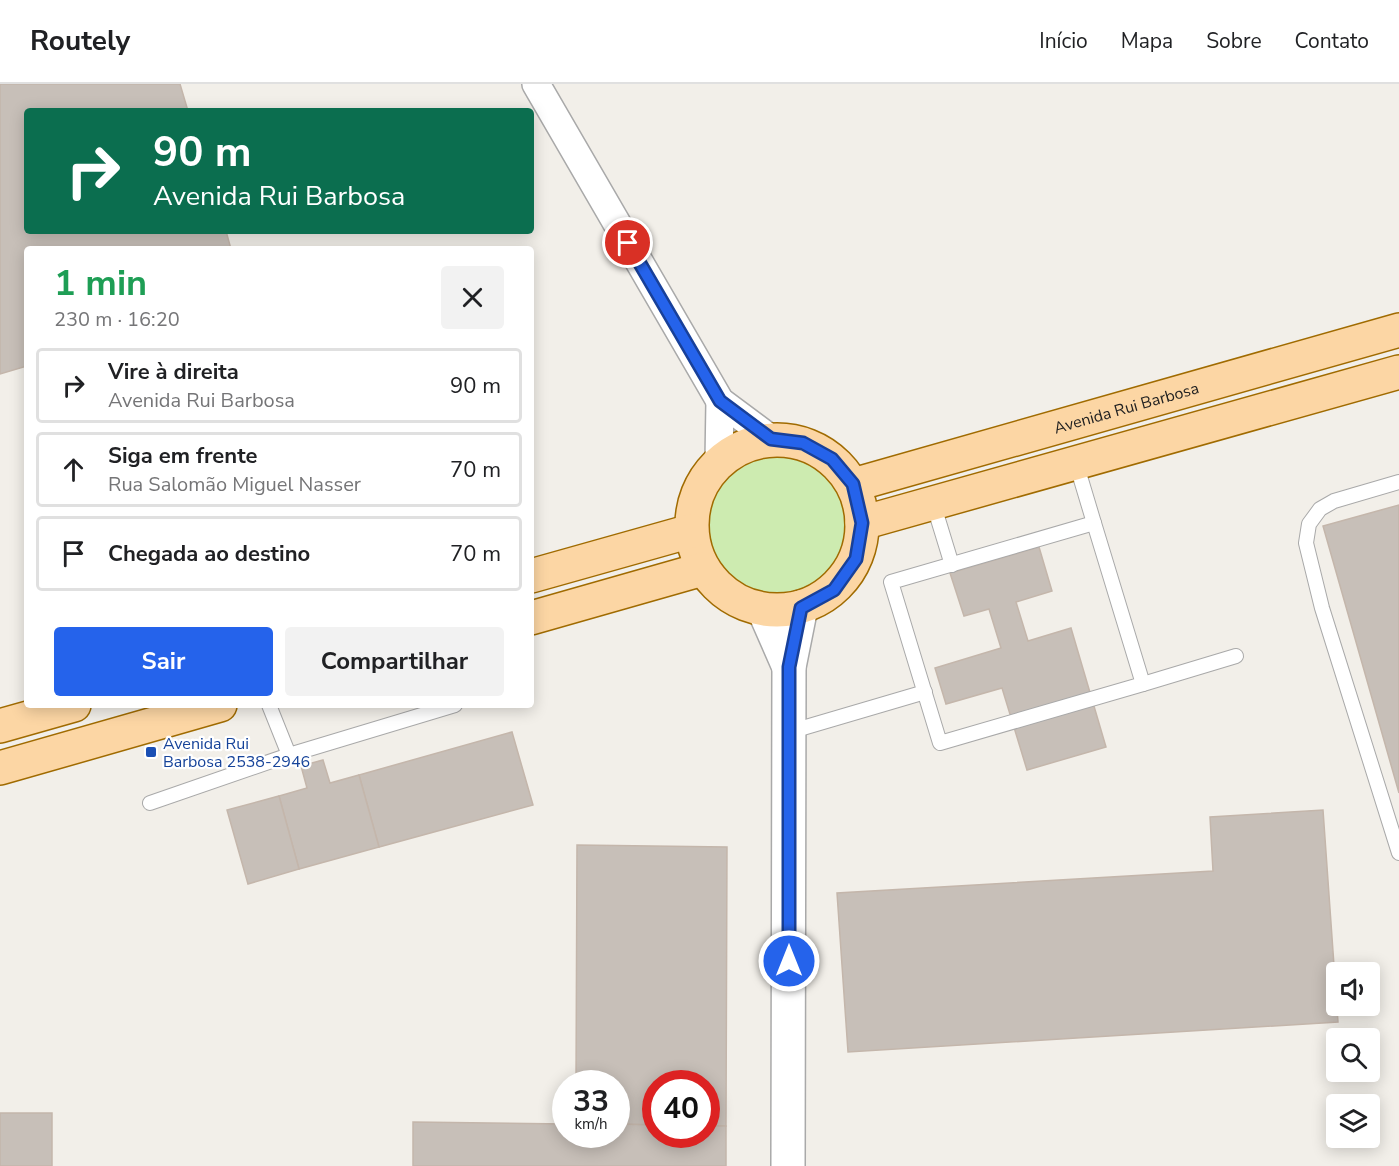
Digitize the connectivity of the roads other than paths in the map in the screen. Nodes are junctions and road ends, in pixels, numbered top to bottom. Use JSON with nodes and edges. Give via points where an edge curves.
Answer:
{"nodes":[{"id":1,"x":536,"y":84,"type":"edge"},
{"id":2,"x":1399,"y":330,"type":"edge"},
{"id":3,"x":1399,"y":372,"type":"edge"},
{"id":4,"x":720,"y":401,"type":"junction"},
{"id":5,"x":771,"y":439,"type":"junction"},
{"id":6,"x":719,"y":461,"type":"junction"},
{"id":7,"x":1076,"y":463,"type":"junction"},
{"id":8,"x":1399,"y":482,"type":"edge"},
{"id":9,"x":853,"y":484,"type":"junction"},
{"id":10,"x":933,"y":503,"type":"junction"},
{"id":11,"x":862,"y":523,"type":"junction"},
{"id":12,"x":1094,"y":523,"type":"junction"},
{"id":13,"x":691,"y":531,"type":"junction"},
{"id":14,"x":952,"y":565,"type":"junction"},
{"id":15,"x":703,"y":569,"type":"junction"},
{"id":16,"x":534,"y":575,"type":"edge"},
{"id":17,"x":801,"y":608,"type":"junction"},
{"id":18,"x":764,"y":610,"type":"junction"},
{"id":19,"x":534,"y":617,"type":"edge"},
{"id":20,"x":1236,"y":656,"type":"dead end"},
{"id":21,"x":789,"y":667,"type":"junction"},
{"id":22,"x":1143,"y":684,"type":"junction"},
{"id":23,"x":925,"y":692,"type":"junction"},
{"id":24,"x":63,"y":708,"type":"edge"},
{"id":25,"x":210,"y":708,"type":"edge"},
{"id":26,"x":270,"y":708,"type":"edge"},
{"id":27,"x":445,"y":708,"type":"edge"},
{"id":28,"x":0,"y":726,"type":"edge"},
{"id":29,"x":789,"y":732,"type":"junction"},
{"id":30,"x":289,"y":755,"type":"junction"},
{"id":31,"x":0,"y":768,"type":"edge"},
{"id":32,"x":150,"y":803,"type":"dead end"},
{"id":33,"x":1399,"y":853,"type":"edge"},
{"id":34,"x":788,"y":1166,"type":"edge"}],
"edges":[{"from":1,"to":4,"type":"street"},
{"from":2,"to":9,"type":"main road","name":"Avenida Rui Barbosa"},
{"from":3,"to":7,"type":"main road"},
{"from":4,"to":5,"type":"street"},
{"from":4,"to":6,"type":"street"},
{"from":5,"to":6,"type":"main road","via":[[743,445]]},
{"from":5,"to":9,"type":"main road","via":[[803,443],[832,459]]},
{"from":6,"to":13,"type":"main road","via":[[697,492]]},
{"from":7,"to":10,"type":"main road"},
{"from":7,"to":12,"type":"lane"},
{"from":8,"to":33,"type":"lane","via":[[1334,501],[1320,509],[1309,524],[1306,543],[1322,608]]},
{"from":9,"to":11,"type":"main road"},
{"from":10,"to":11,"type":"main road"},
{"from":10,"to":14,"type":"lane"},
{"from":11,"to":17,"type":"main road","via":[[856,559],[834,590]]},
{"from":12,"to":14,"type":"lane"},
{"from":12,"to":22,"type":"lane"},
{"from":13,"to":15,"type":"main road"},
{"from":13,"to":16,"type":"main road"},
{"from":14,"to":23,"type":"lane","via":[[891,582]]},
{"from":15,"to":18,"type":"main road","via":[[729,596]]},
{"from":15,"to":19,"type":"main road"},
{"from":17,"to":18,"type":"main road"},
{"from":17,"to":21,"type":"street"},
{"from":18,"to":21,"type":"street"},
{"from":20,"to":22,"type":"lane"},
{"from":21,"to":29,"type":"street"},
{"from":22,"to":23,"type":"lane","via":[[940,743]]},
{"from":23,"to":29,"type":"lane"},
{"from":24,"to":28,"type":"main road"},
{"from":25,"to":31,"type":"main road"},
{"from":26,"to":30,"type":"lane"},
{"from":27,"to":30,"type":"lane"},
{"from":29,"to":34,"type":"street"},
{"from":30,"to":32,"type":"lane"}]}
